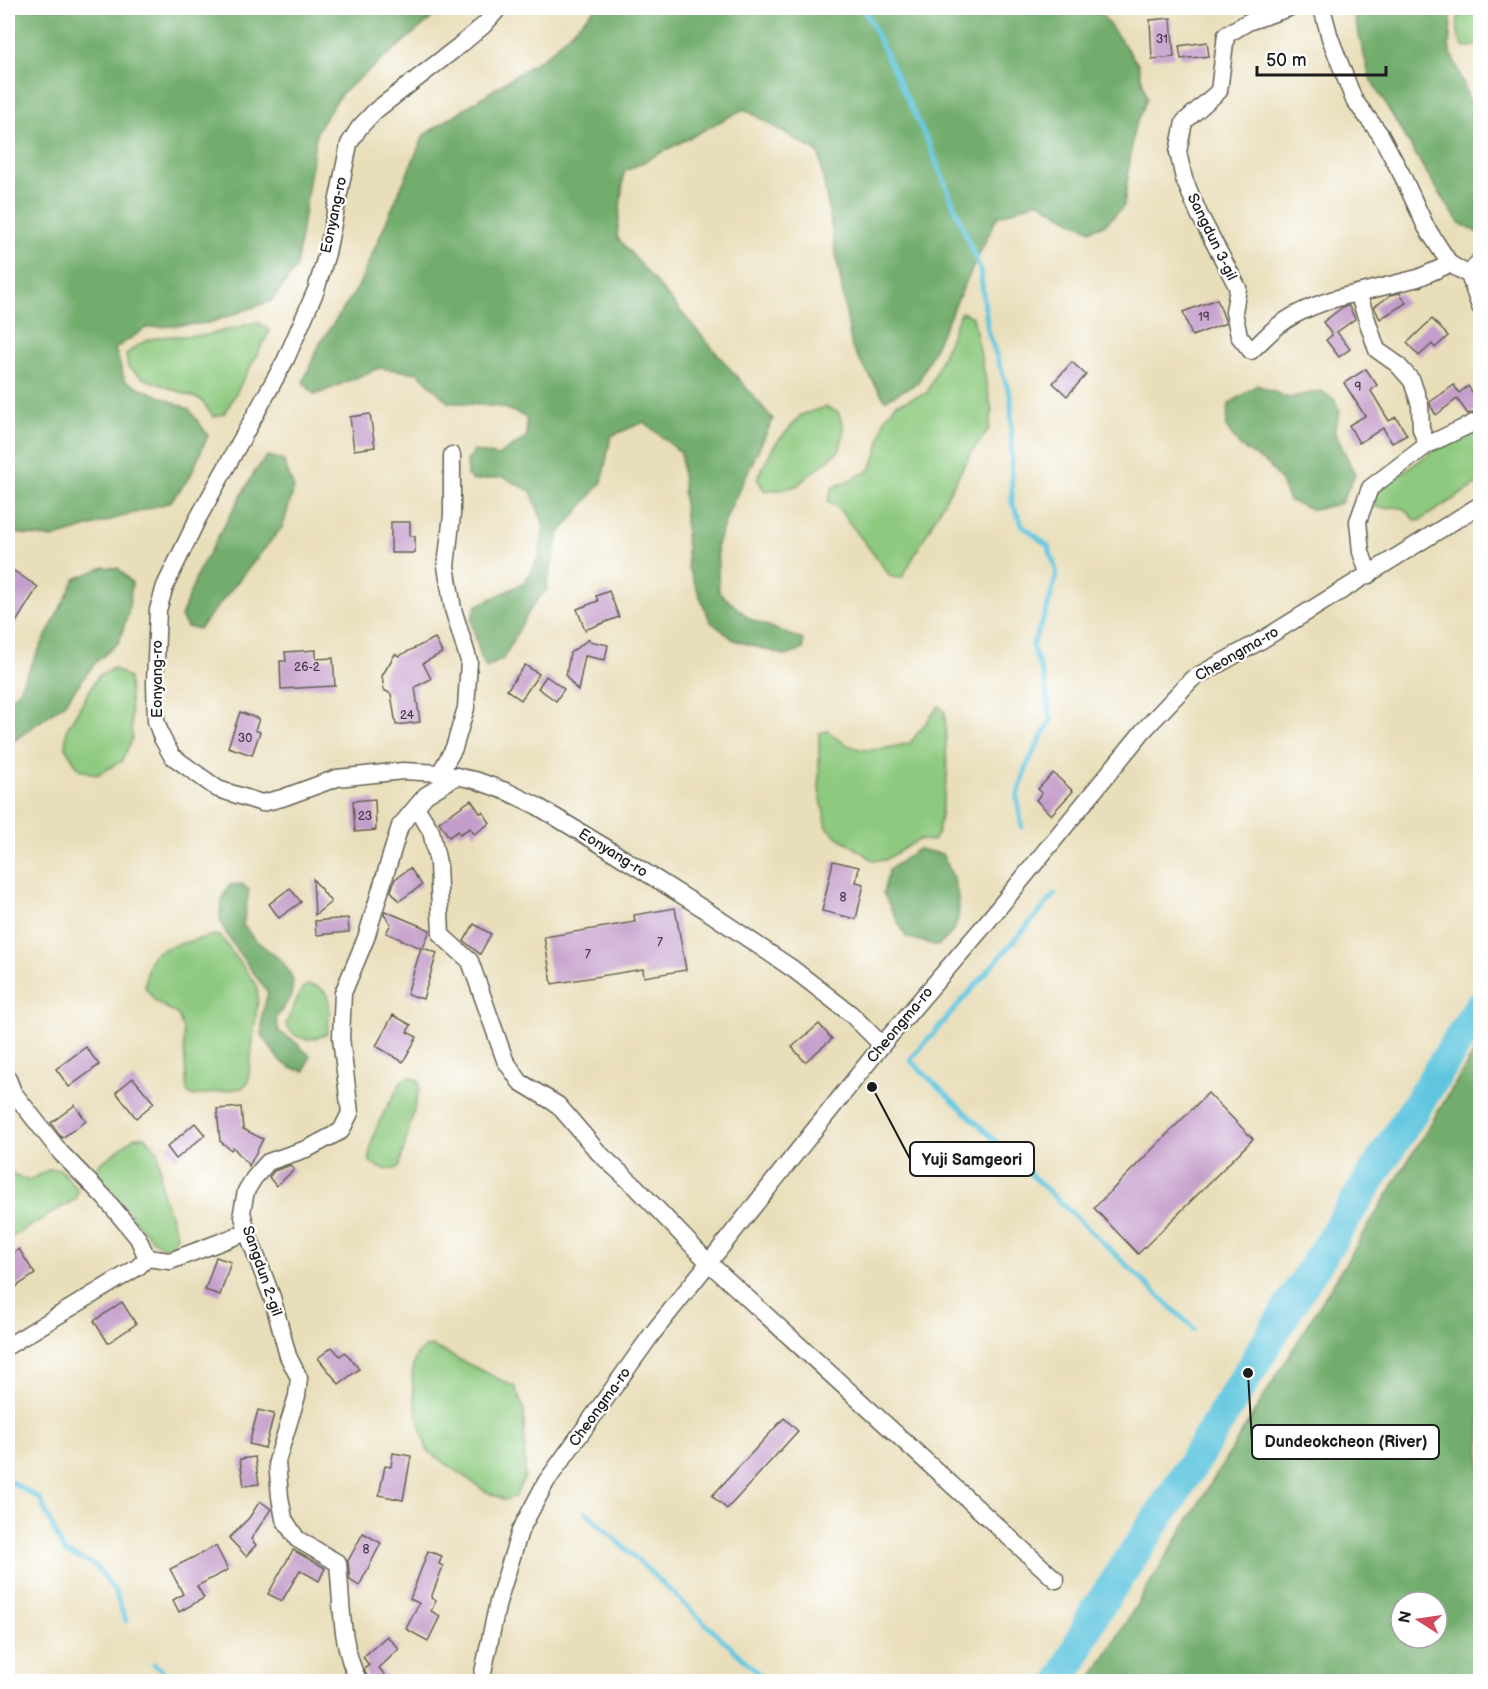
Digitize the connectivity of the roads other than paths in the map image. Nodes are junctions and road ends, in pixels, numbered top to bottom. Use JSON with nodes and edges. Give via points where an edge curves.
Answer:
{"nodes":[{"id":1,"x":499,"y":8,"type":"edge"},
{"id":2,"x":1289,"y":8,"type":"edge"},
{"id":3,"x":1322,"y":8,"type":"edge"},
{"id":4,"x":1480,"y":260,"type":"edge"},
{"id":5,"x":1450,"y":264,"type":"junction"},
{"id":6,"x":1469,"y":275,"type":"junction"},
{"id":7,"x":1358,"y":293,"type":"junction"},
{"id":8,"x":1480,"y":307,"type":"edge"},
{"id":9,"x":1480,"y":420,"type":"edge"},
{"id":10,"x":1427,"y":445,"type":"junction"},
{"id":11,"x":452,"y":455,"type":"dead end"},
{"id":12,"x":1480,"y":505,"type":"edge"},
{"id":13,"x":1369,"y":575,"type":"junction"},
{"id":14,"x":440,"y":773,"type":"junction"},
{"id":15,"x":458,"y":776,"type":"junction"},
{"id":16,"x":416,"y":807,"type":"junction"},
{"id":17,"x":882,"y":1045,"type":"junction"},
{"id":18,"x":8,"y":1079,"type":"edge"},
{"id":19,"x":247,"y":1232,"type":"junction"},
{"id":20,"x":147,"y":1258,"type":"junction"},
{"id":21,"x":709,"y":1263,"type":"junction"},
{"id":22,"x":8,"y":1346,"type":"edge"},
{"id":23,"x":1056,"y":1580,"type":"dead end"},
{"id":24,"x":359,"y":1682,"type":"edge"},
{"id":25,"x":481,"y":1682,"type":"edge"}],
"edges":[{"from":1,"to":14,"type":"street","name":"Eonyang-ro","via":[[459,46],[375,111],[349,144],[316,290],[286,359],[197,520],[165,586],[158,610],[156,721],[172,756],[218,789],[262,803],[337,778],[404,771]]},
{"from":2,"to":7,"type":"street","name":"Sangdun 3-gil","via":[[1226,34],[1219,92],[1184,122],[1178,152],[1184,179],[1238,288],[1234,312],[1239,336],[1251,351],[1302,311]]},
{"from":3,"to":5,"type":"street","via":[[1354,100],[1380,134],[1426,227]]},
{"from":4,"to":6,"type":"street"},
{"from":5,"to":6,"type":"street"},
{"from":5,"to":7,"type":"street","via":[[1418,278]]},
{"from":6,"to":8,"type":"street"},
{"from":7,"to":10,"type":"street","via":[[1377,350],[1412,381]]},
{"from":9,"to":10,"type":"street"},
{"from":10,"to":13,"type":"street","via":[[1370,488],[1358,521],[1361,552]]},
{"from":11,"to":14,"type":"street","via":[[452,515],[446,566],[453,609],[469,661],[466,708],[454,748]]},
{"from":12,"to":13,"type":"street","name":"Cheongma-ro"},
{"from":13,"to":17,"type":"street","name":"Cheongma-ro","via":[[1192,679],[1143,731]]},
{"from":14,"to":15,"type":"street","name":"Eonyang-ro"},
{"from":15,"to":16,"type":"street","name":"Sangdun 2-gil","via":[[426,795]]},
{"from":15,"to":17,"type":"street","name":"Eonyang-ro","via":[[537,806],[707,911],[793,969],[851,1014]]},
{"from":16,"to":19,"type":"street","name":"Sangdun 2-gil","via":[[400,826],[366,938],[343,993],[341,1038],[350,1113],[341,1131],[309,1148],[268,1162],[254,1178],[246,1191],[242,1212]]},
{"from":16,"to":21,"type":"street","via":[[431,831],[438,863],[441,935],[470,961],[505,1060],[520,1082],[558,1105],[598,1153]]},
{"from":17,"to":21,"type":"street","name":"Cheongma-ro"},
{"from":18,"to":20,"type":"street","via":[[13,1092],[61,1153],[138,1238]]},
{"from":19,"to":20,"type":"street","via":[[170,1262]]},
{"from":19,"to":24,"type":"street","name":"Sangdun 2-gil","via":[[299,1378],[277,1461],[284,1519],[297,1539],[338,1563],[345,1639]]},
{"from":20,"to":22,"type":"street"},
{"from":21,"to":23,"type":"street"},
{"from":21,"to":25,"type":"street","name":"Cheongma-ro","via":[[652,1334],[532,1506],[498,1602]]}]}
